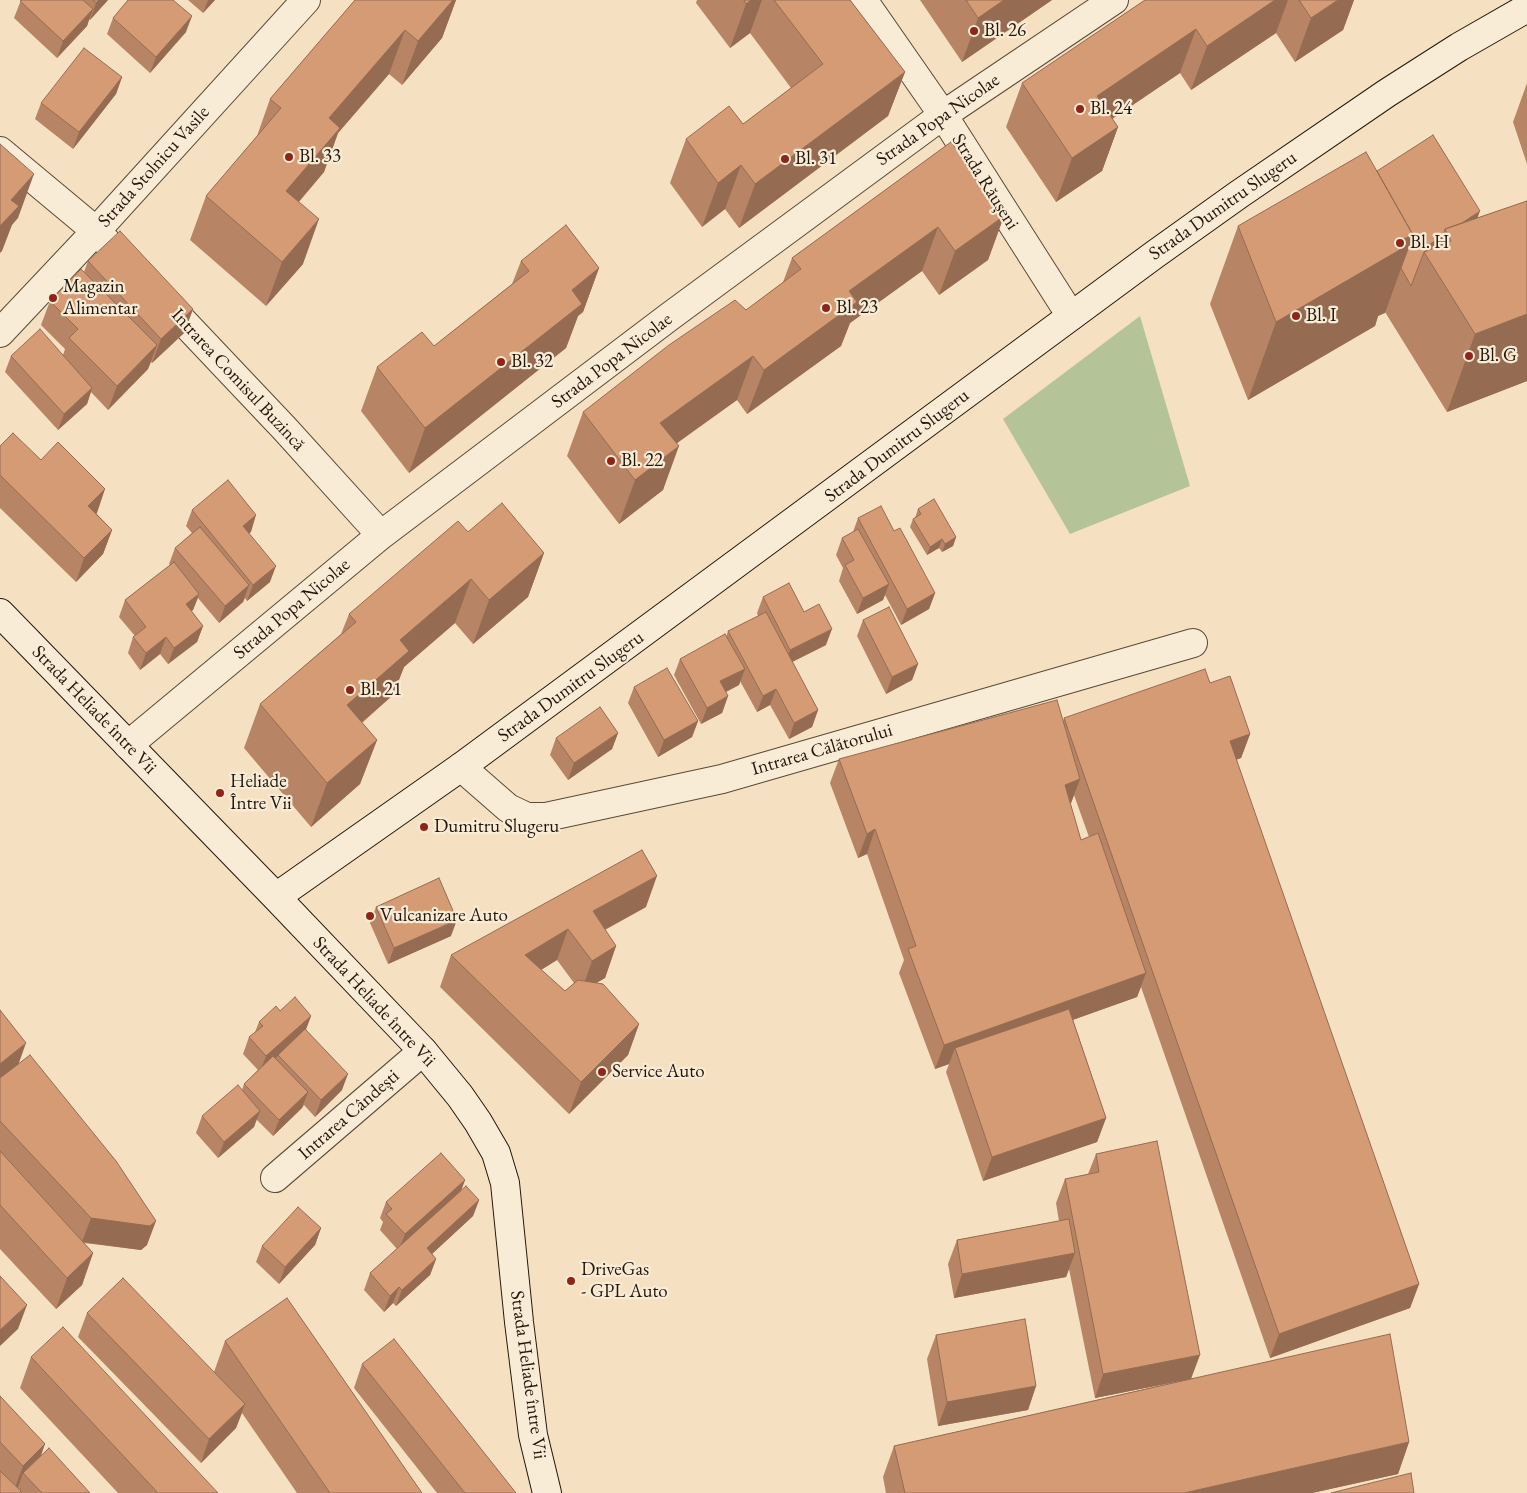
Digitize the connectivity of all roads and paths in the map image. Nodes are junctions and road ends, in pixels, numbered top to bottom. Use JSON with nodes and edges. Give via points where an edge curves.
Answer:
{"nodes":[{"id":1,"x":306,"y":0,"type":"edge"},
{"id":2,"x":863,"y":0,"type":"edge"},
{"id":3,"x":1114,"y":0,"type":"edge"},
{"id":4,"x":1527,"y":8,"type":"edge"},
{"id":5,"x":943,"y":115,"type":"junction"},
{"id":6,"x":0,"y":151,"type":"edge"},
{"id":7,"x":96,"y":230,"type":"junction"},
{"id":8,"x":1071,"y":316,"type":"junction"},
{"id":9,"x":0,"y":333,"type":"edge"},
{"id":10,"x":381,"y":535,"type":"junction"},
{"id":11,"x":0,"y":613,"type":"edge"},
{"id":12,"x":1193,"y":643,"type":"dead end"},
{"id":13,"x":128,"y":745,"type":"junction"},
{"id":14,"x":461,"y":767,"type":"junction"},
{"id":15,"x":276,"y":897,"type":"junction"},
{"id":16,"x":423,"y":1051,"type":"junction"},
{"id":17,"x":275,"y":1178,"type":"dead end"},
{"id":18,"x":547,"y":1493,"type":"edge"}],
"edges":[{"from":1,"to":7,"type":"street","name":"Strada Stolnicu Vasile"},
{"from":2,"to":5,"type":"street","name":"Strada Răușeni"},
{"from":3,"to":5,"type":"street","name":"Strada Popa Nicolae"},
{"from":4,"to":8,"type":"street","name":"Strada Dumitru Slugeru","via":[[1459,47],[1332,129]]},
{"from":5,"to":8,"type":"street","name":"Strada Răușeni"},
{"from":5,"to":10,"type":"street","name":"Strada Popa Nicolae"},
{"from":6,"to":7,"type":"street","name":"Intrarea Comisul Buzincă"},
{"from":7,"to":9,"type":"street","name":"Strada Stolnicu Vasile"},
{"from":7,"to":10,"type":"street","name":"Intrarea Comisul Buzincă"},
{"from":8,"to":14,"type":"street","name":"Strada Dumitru Slugeru"},
{"from":10,"to":13,"type":"street","name":"Strada Popa Nicolae"},
{"from":11,"to":13,"type":"street","name":"Strada Heliade între Vii"},
{"from":12,"to":14,"type":"street","name":"Intrarea Călătorului","via":[[722,779],[546,817],[527,817],[508,808]]},
{"from":13,"to":15,"type":"street","name":"Strada Heliade între Vii"},
{"from":14,"to":15,"type":"street","name":"Strada Dumitru Slugeru"},
{"from":15,"to":16,"type":"street","name":"Strada Heliade între Vii"},
{"from":16,"to":17,"type":"street","name":"Intrarea Cândești"},
{"from":16,"to":18,"type":"street","name":"Strada Heliade între Vii","via":[[478,1122],[496,1153],[505,1183],[533,1435]]}]}
